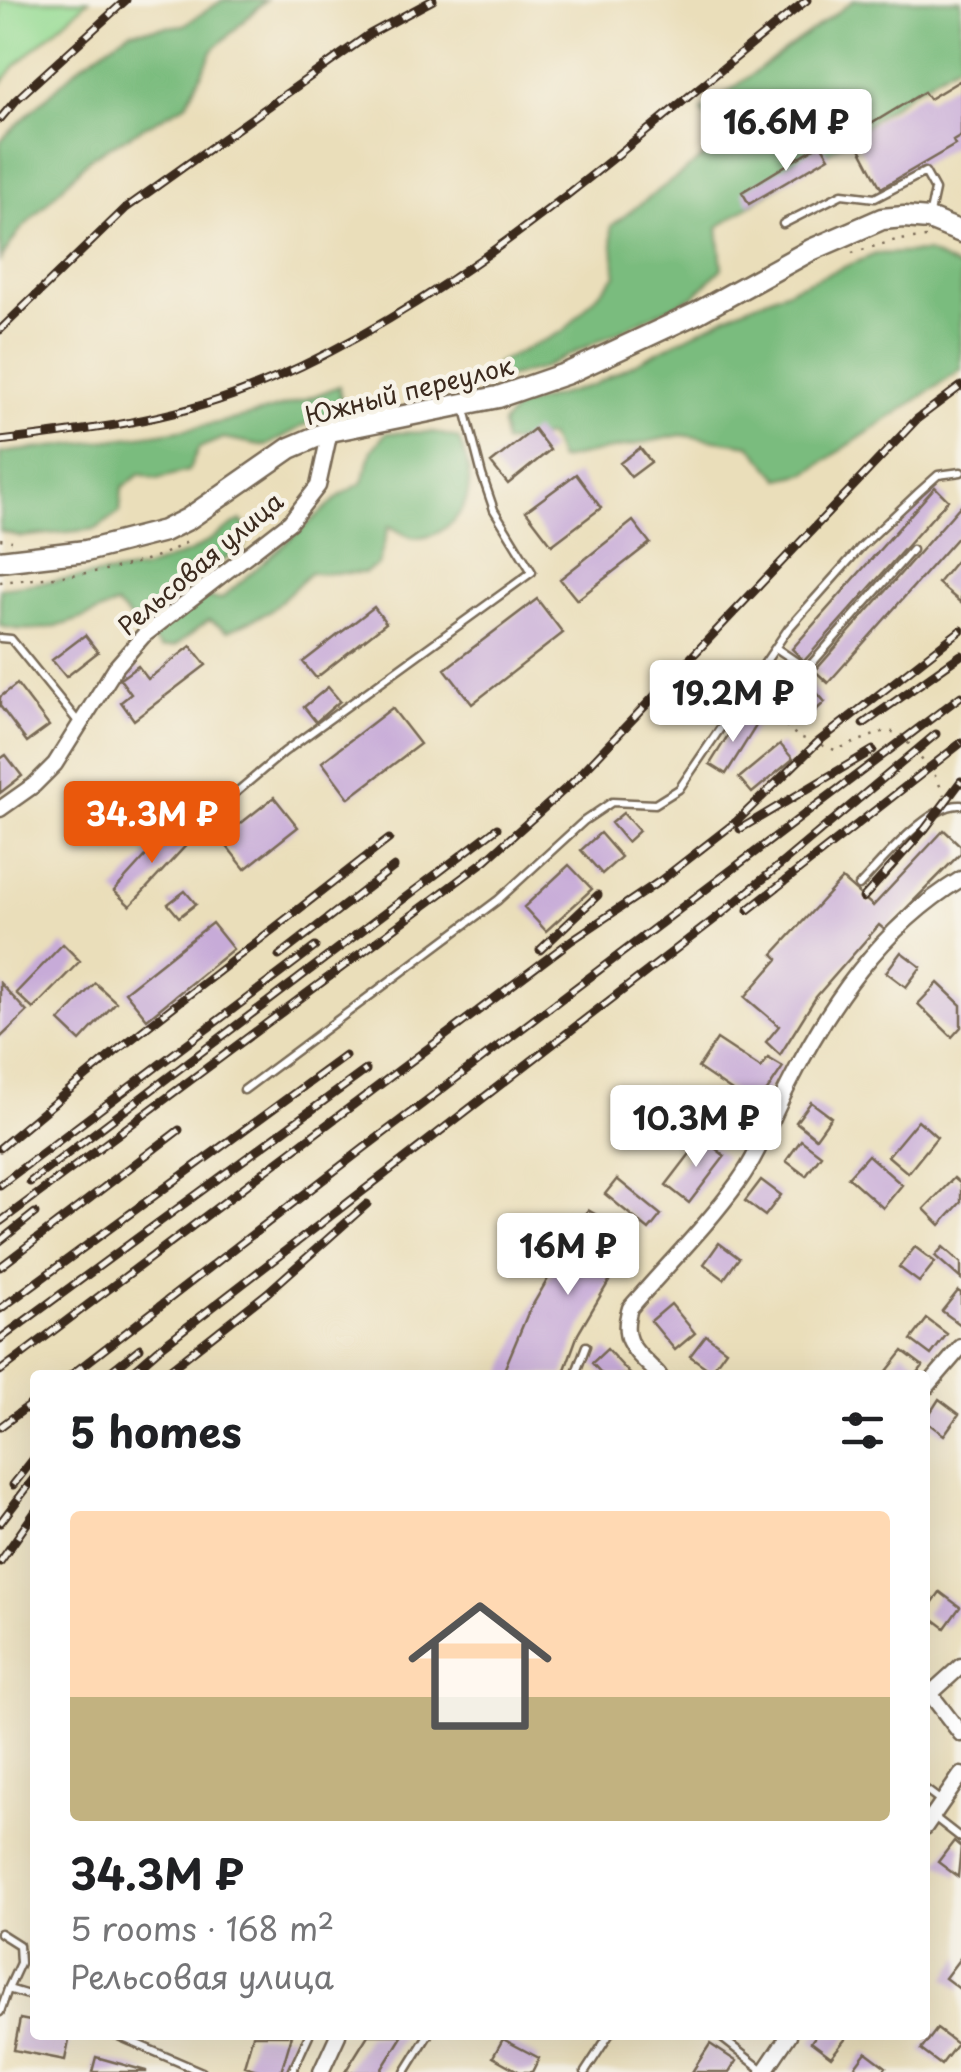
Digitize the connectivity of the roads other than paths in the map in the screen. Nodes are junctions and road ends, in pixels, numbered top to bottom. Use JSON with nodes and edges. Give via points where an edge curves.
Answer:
{"nodes":[{"id":1,"x":929,"y":220,"type":"junction"},
{"id":2,"x":783,"y":224,"type":"dead end"},
{"id":3,"x":961,"y":232,"type":"edge"},
{"id":4,"x":464,"y":403,"type":"junction"},
{"id":5,"x":330,"y":430,"type":"junction"},
{"id":6,"x":961,"y":472,"type":"edge"},
{"id":7,"x":912,"y":550,"type":"dead end"},
{"id":8,"x":0,"y":561,"type":"edge"},
{"id":9,"x":0,"y":638,"type":"edge"},
{"id":10,"x":776,"y":648,"type":"junction"},
{"id":11,"x":80,"y":724,"type":"junction"},
{"id":12,"x":961,"y":805,"type":"edge"},
{"id":13,"x":0,"y":809,"type":"edge"},
{"id":14,"x":195,"y":827,"type":"dead end"},
{"id":15,"x":961,"y":878,"type":"edge"},
{"id":16,"x":859,"y":886,"type":"dead end"},
{"id":17,"x":244,"y":1090,"type":"dead end"},
{"id":18,"x":586,"y":1346,"type":"dead end"},
{"id":19,"x":961,"y":1347,"type":"edge"},
{"id":20,"x":577,"y":1370,"type":"edge"},
{"id":21,"x":654,"y":1370,"type":"edge"},
{"id":22,"x":930,"y":1383,"type":"edge"},
{"id":23,"x":961,"y":1666,"type":"edge"},
{"id":24,"x":930,"y":1689,"type":"edge"},
{"id":25,"x":930,"y":1693,"type":"edge"},
{"id":26,"x":961,"y":1734,"type":"edge"},
{"id":27,"x":961,"y":1775,"type":"edge"},
{"id":28,"x":930,"y":1793,"type":"edge"},
{"id":29,"x":942,"y":1802,"type":"junction"},
{"id":30,"x":930,"y":1820,"type":"edge"},
{"id":31,"x":930,"y":1822,"type":"edge"},
{"id":32,"x":961,"y":1838,"type":"edge"},
{"id":33,"x":0,"y":1933,"type":"edge"},
{"id":34,"x":8,"y":1988,"type":"junction"},
{"id":35,"x":30,"y":1995,"type":"edge"},
{"id":36,"x":0,"y":2012,"type":"edge"},
{"id":37,"x":128,"y":2040,"type":"edge"},
{"id":38,"x":307,"y":2040,"type":"edge"},
{"id":39,"x":336,"y":2040,"type":"edge"},
{"id":40,"x":425,"y":2040,"type":"edge"},
{"id":41,"x":606,"y":2040,"type":"edge"},
{"id":42,"x":724,"y":2040,"type":"edge"},
{"id":43,"x":785,"y":2040,"type":"edge"},
{"id":44,"x":202,"y":2072,"type":"edge"},
{"id":45,"x":292,"y":2072,"type":"edge"},
{"id":46,"x":321,"y":2072,"type":"edge"},
{"id":47,"x":405,"y":2072,"type":"edge"},
{"id":48,"x":585,"y":2072,"type":"edge"},
{"id":49,"x":765,"y":2072,"type":"edge"}],
"edges":[{"from":1,"to":2,"type":"lane","via":[[935,190],[926,172],[876,198],[842,194]]},
{"from":1,"to":3,"type":"street"},
{"from":1,"to":4,"type":"street","name":"Южный переулок","via":[[882,220],[568,373]]},
{"from":4,"to":5,"type":"street","name":"Южный переулок"},
{"from":4,"to":14,"type":"lane","via":[[494,510],[532,572],[284,752]]},
{"from":5,"to":8,"type":"street","name":"Южный переулок","via":[[290,448],[164,531],[86,551]]},
{"from":5,"to":11,"type":"street","name":"Рельсовая улица","via":[[318,486],[290,522],[144,636]]},
{"from":6,"to":10,"type":"lane","via":[[938,475],[918,492],[861,547]]},
{"from":7,"to":10,"type":"lane","via":[[807,668]]},
{"from":9,"to":11,"type":"lane","via":[[11,639]]},
{"from":10,"to":17,"type":"lane","via":[[666,800],[612,802],[584,821],[498,900]]},
{"from":11,"to":13,"type":"street","name":"Рельсовая улица","via":[[46,775]]},
{"from":12,"to":16,"type":"lane","via":[[950,804],[891,850]]},
{"from":15,"to":21,"type":"street","via":[[879,945],[842,992],[740,1179],[630,1308],[628,1342]]},
{"from":18,"to":20,"type":"lane"},
{"from":19,"to":22,"type":"street"},
{"from":23,"to":24,"type":"street"},
{"from":25,"to":26,"type":"street"},
{"from":27,"to":29,"type":"street"},
{"from":28,"to":29,"type":"lane"},
{"from":29,"to":30,"type":"street"},
{"from":31,"to":32,"type":"lane"},
{"from":33,"to":34,"type":"lane","via":[[19,1945],[20,1963]]},
{"from":34,"to":35,"type":"lane"},
{"from":34,"to":36,"type":"lane"},
{"from":37,"to":44,"type":"lane"},
{"from":38,"to":45,"type":"lane"},
{"from":39,"to":46,"type":"street"},
{"from":40,"to":47,"type":"lane"},
{"from":41,"to":48,"type":"lane"},
{"from":42,"to":49,"type":"lane"},
{"from":43,"to":49,"type":"street"}]}
